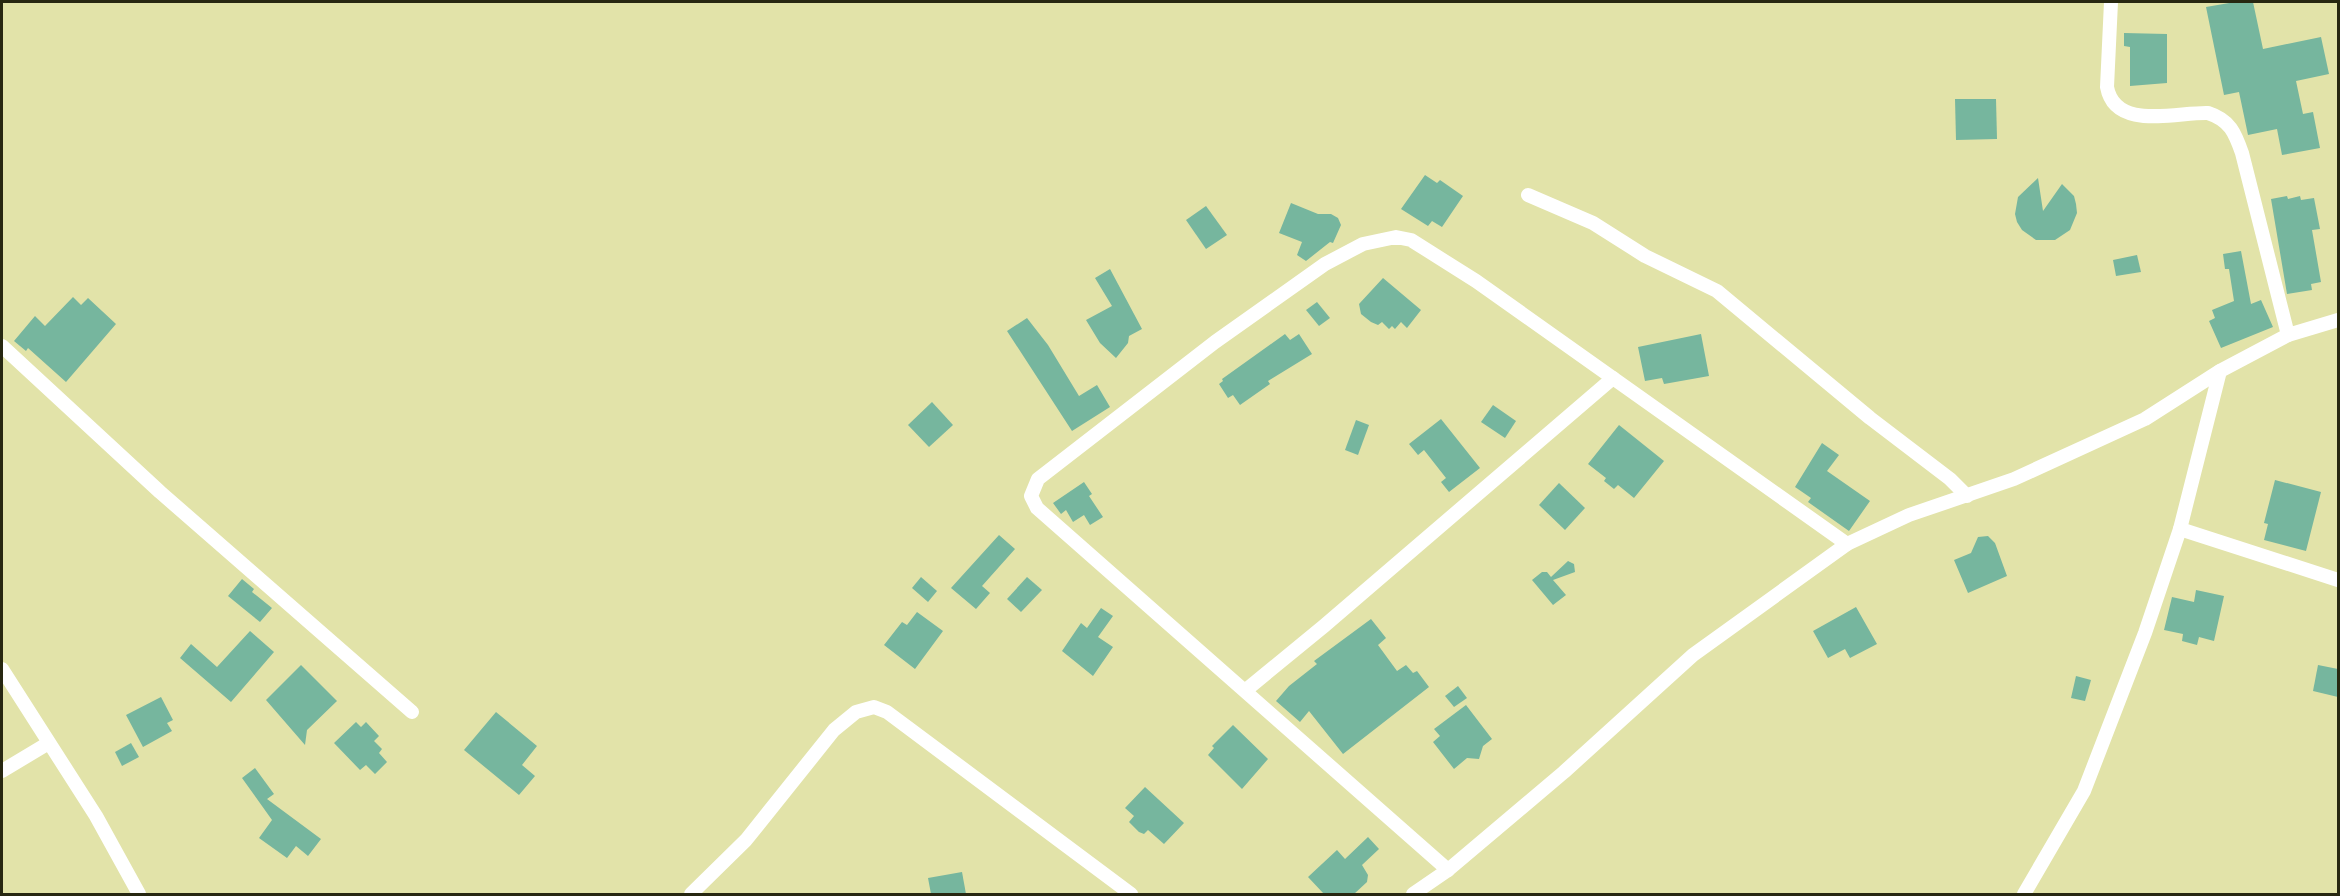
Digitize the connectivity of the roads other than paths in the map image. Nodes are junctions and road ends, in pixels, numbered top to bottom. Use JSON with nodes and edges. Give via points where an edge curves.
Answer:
{"nodes":[{"id":1,"x":2110,"y":2,"type":"edge"},
{"id":2,"x":1528,"y":195,"type":"dead end"},
{"id":3,"x":2338,"y":320,"type":"edge"},
{"id":4,"x":2288,"y":335,"type":"junction"},
{"id":5,"x":2,"y":346,"type":"edge"},
{"id":6,"x":2220,"y":371,"type":"junction"},
{"id":7,"x":1613,"y":378,"type":"junction"},
{"id":8,"x":1967,"y":496,"type":"junction"},
{"id":9,"x":2180,"y":528,"type":"junction"},
{"id":10,"x":1847,"y":543,"type":"junction"},
{"id":11,"x":2338,"y":580,"type":"edge"},
{"id":12,"x":2,"y":669,"type":"edge"},
{"id":13,"x":1246,"y":690,"type":"junction"},
{"id":14,"x":412,"y":712,"type":"dead end"},
{"id":15,"x":47,"y":744,"type":"junction"},
{"id":16,"x":2,"y":771,"type":"edge"},
{"id":17,"x":1448,"y":870,"type":"junction"},
{"id":18,"x":139,"y":894,"type":"edge"},
{"id":19,"x":691,"y":894,"type":"edge"},
{"id":20,"x":1131,"y":894,"type":"edge"},
{"id":21,"x":1413,"y":894,"type":"edge"},
{"id":22,"x":2024,"y":894,"type":"edge"}],
"edges":[{"from":1,"to":4,"type":"street","via":[[2107,87],[2115,107],[2136,116],[2208,113],[2219,116],[2235,133]]},
{"from":2,"to":8,"type":"street","via":[[1593,223],[1645,256],[1717,291]]},
{"from":3,"to":4,"type":"street"},
{"from":4,"to":6,"type":"street"},
{"from":5,"to":14,"type":"street","via":[[160,492]]},
{"from":6,"to":8,"type":"street","via":[[2145,419],[2014,479]]},
{"from":6,"to":9,"type":"street"},
{"from":7,"to":10,"type":"street"},
{"from":7,"to":13,"type":"street"},
{"from":7,"to":13,"type":"street","via":[[1411,240],[1382,238],[1325,264],[1215,342],[1038,479],[1032,495],[1037,508]]},
{"from":8,"to":10,"type":"street","via":[[1909,515]]},
{"from":9,"to":11,"type":"street"},
{"from":9,"to":22,"type":"street","via":[[2145,633],[2084,791]]},
{"from":10,"to":17,"type":"street","via":[[1693,654],[1564,772]]},
{"from":12,"to":15,"type":"street"},
{"from":13,"to":17,"type":"street"},
{"from":15,"to":16,"type":"street"},
{"from":15,"to":18,"type":"street","via":[[96,816]]},
{"from":17,"to":21,"type":"street"},
{"from":19,"to":20,"type":"street","via":[[746,840],[834,730],[856,712],[874,707],[887,712]]}]}
